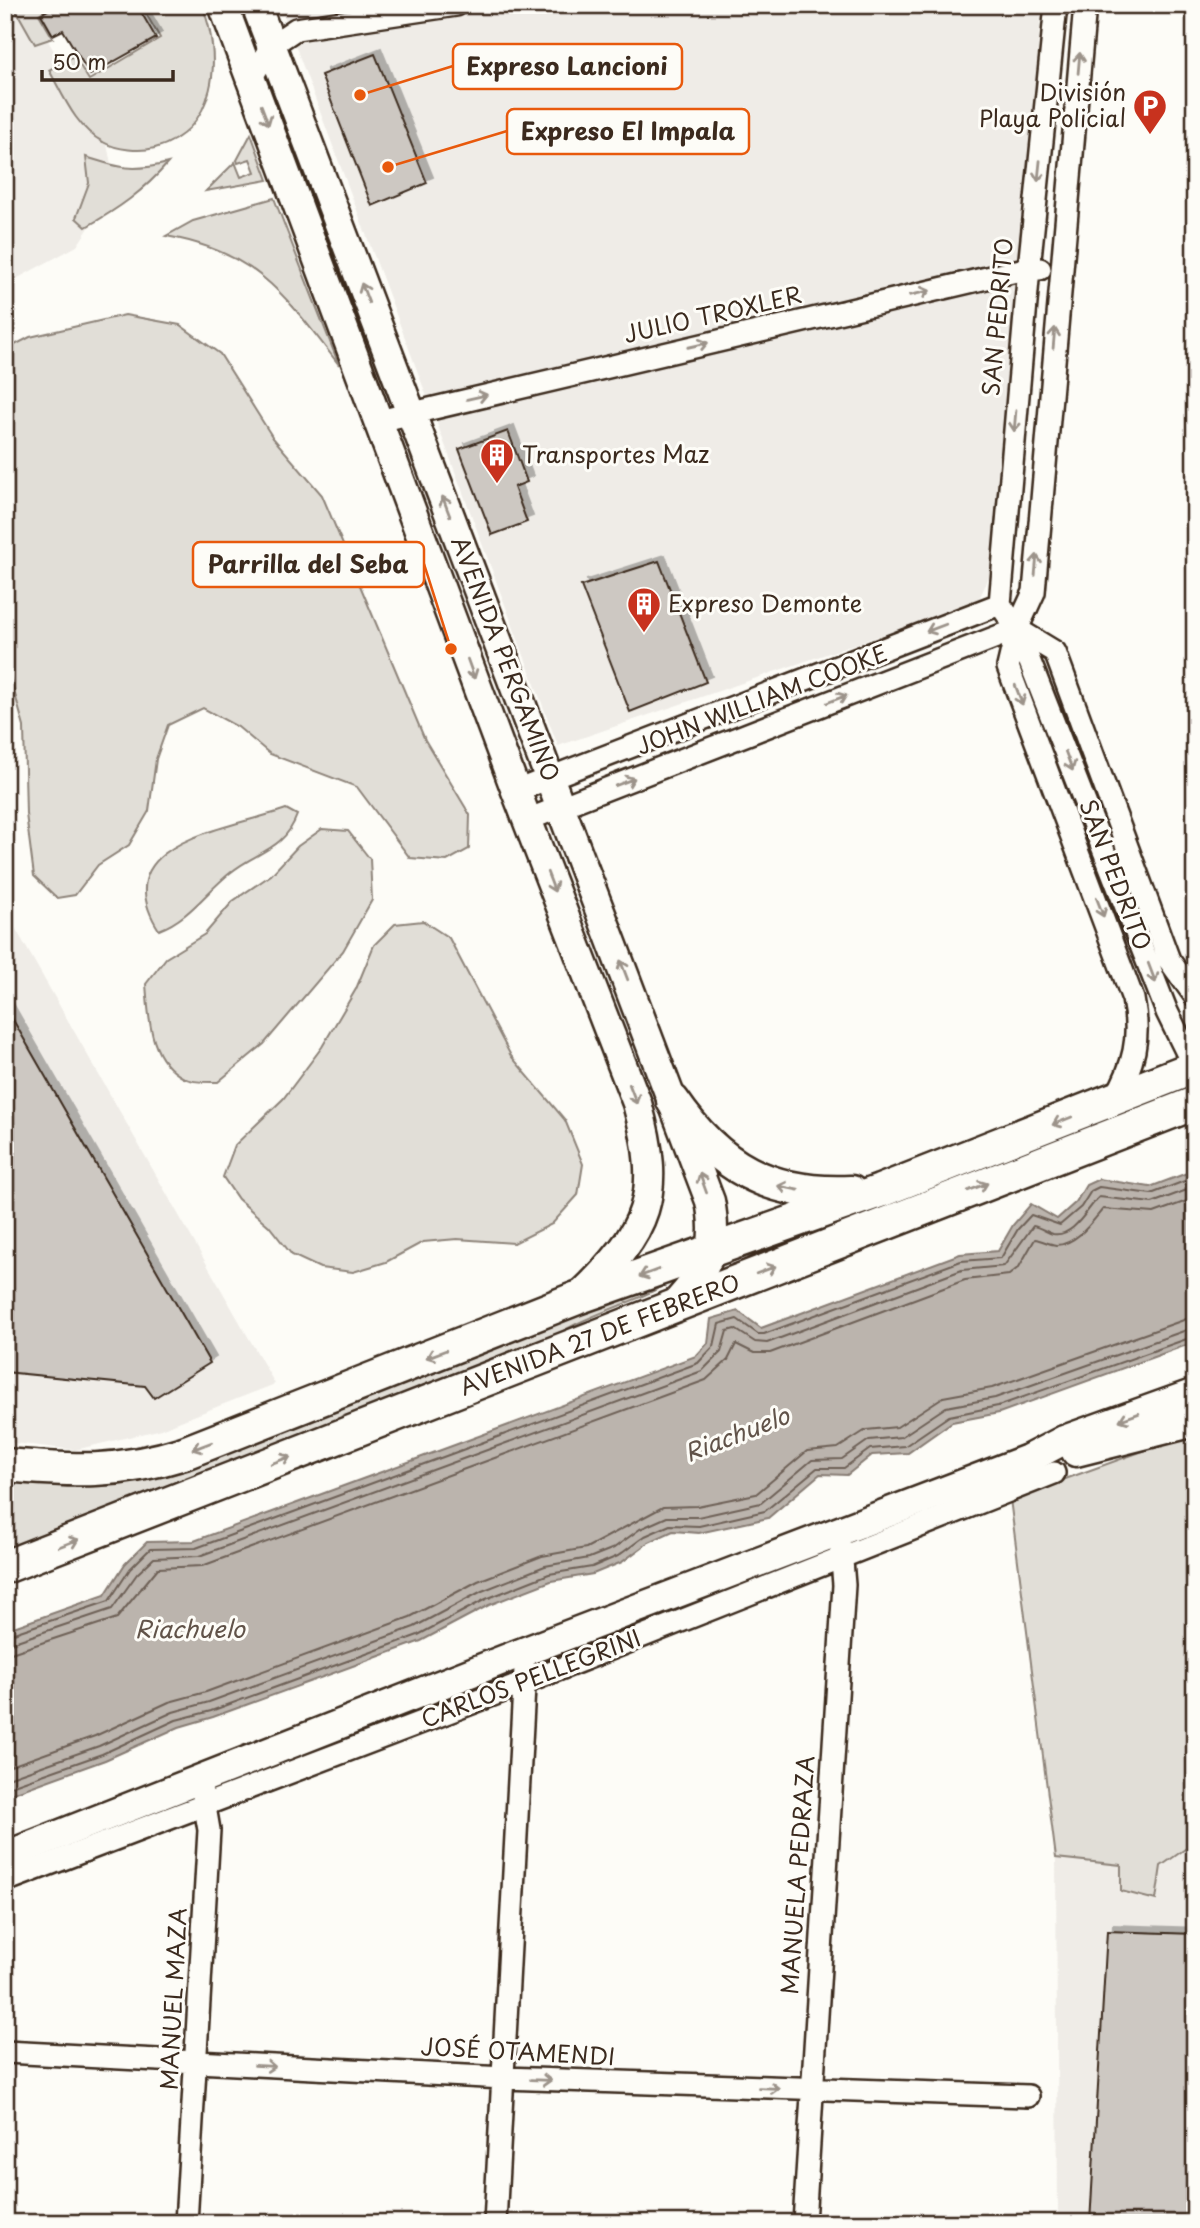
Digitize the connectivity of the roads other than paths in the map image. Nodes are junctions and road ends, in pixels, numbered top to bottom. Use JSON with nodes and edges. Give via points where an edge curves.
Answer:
{"nodes":[{"id":1,"x":223,"y":5,"type":"edge"},
{"id":2,"x":256,"y":5,"type":"edge"},
{"id":3,"x":456,"y":5,"type":"edge"},
{"id":4,"x":1056,"y":5,"type":"edge"},
{"id":5,"x":1085,"y":5,"type":"edge"},
{"id":6,"x":272,"y":45,"type":"junction"},
{"id":7,"x":251,"y":78,"type":"junction"},
{"id":8,"x":1029,"y":268,"type":"junction"},
{"id":9,"x":1059,"y":271,"type":"junction"},
{"id":10,"x":410,"y":413,"type":"junction"},
{"id":11,"x":379,"y":421,"type":"junction"},
{"id":12,"x":1000,"y":604,"type":"junction"},
{"id":13,"x":1017,"y":629,"type":"junction"},
{"id":14,"x":550,"y":777,"type":"junction"},
{"id":15,"x":516,"y":791,"type":"junction"},
{"id":16,"x":562,"y":807,"type":"junction"},
{"id":17,"x":527,"y":820,"type":"junction"},
{"id":18,"x":1195,"y":996,"type":"edge"},
{"id":19,"x":1194,"y":1068,"type":"edge"},
{"id":20,"x":1114,"y":1100,"type":"junction"},
{"id":21,"x":673,"y":1101,"type":"junction"},
{"id":22,"x":1195,"y":1102,"type":"edge"},
{"id":23,"x":880,"y":1191,"type":"junction"},
{"id":24,"x":713,"y":1250,"type":"junction"},
{"id":25,"x":578,"y":1298,"type":"junction"},
{"id":26,"x":673,"y":1307,"type":"junction"},
{"id":27,"x":1194,"y":1395,"type":"edge"},
{"id":28,"x":1195,"y":1422,"type":"edge"},
{"id":29,"x":1028,"y":1459,"type":"junction"},
{"id":30,"x":5,"y":1465,"type":"edge"},
{"id":31,"x":1055,"y":1473,"type":"dead end"},
{"id":32,"x":841,"y":1545,"type":"junction"},
{"id":33,"x":5,"y":1567,"type":"edge"},
{"id":34,"x":523,"y":1653,"type":"junction"},
{"id":35,"x":527,"y":1682,"type":"junction"},
{"id":36,"x":203,"y":1793,"type":"junction"},
{"id":37,"x":5,"y":1856,"type":"edge"},
{"id":38,"x":5,"y":1881,"type":"edge"},
{"id":39,"x":5,"y":2052,"type":"edge"},
{"id":40,"x":197,"y":2062,"type":"junction"},
{"id":41,"x":504,"y":2078,"type":"junction"},
{"id":42,"x":811,"y":2090,"type":"junction"},
{"id":43,"x":1028,"y":2096,"type":"dead end"},
{"id":44,"x":186,"y":2223,"type":"edge"},
{"id":45,"x":495,"y":2223,"type":"edge"},
{"id":46,"x":804,"y":2223,"type":"edge"}],
"edges":[{"from":1,"to":7,"type":"main road","name":"AVENIDA PERGAMINO"},
{"from":2,"to":6,"type":"main road","name":"AVENIDA PERGAMINO"},
{"from":3,"to":6,"type":"street","via":[[296,29]]},
{"from":4,"to":8,"type":"street","name":"SAN PEDRITO","one_way":true},
{"from":9,"to":5,"type":"street","name":"SAN PEDRITO","one_way":true},
{"from":6,"to":7,"type":"street"},
{"from":10,"to":6,"type":"main road","name":"AVENIDA PERGAMINO","one_way":true},
{"from":7,"to":11,"type":"main road","name":"AVENIDA PERGAMINO","one_way":true},
{"from":8,"to":9,"type":"street","name":"JULIO TROXLER"},
{"from":10,"to":8,"type":"street","name":"JULIO TROXLER","one_way":true},
{"from":8,"to":12,"type":"street","name":"SAN PEDRITO","one_way":true},
{"from":13,"to":9,"type":"street","name":"SAN PEDRITO","one_way":true,"via":[[1034,592]]},
{"from":10,"to":11,"type":"street","name":"JULIO TROXLER"},
{"from":14,"to":10,"type":"main road","name":"AVENIDA PERGAMINO","one_way":true},
{"from":11,"to":15,"type":"main road","name":"AVENIDA PERGAMINO","one_way":true},
{"from":12,"to":13,"type":"street","name":"SAN PEDRITO"},
{"from":12,"to":14,"type":"street","name":"JOHN WILLIAM COOKE","one_way":true},
{"from":16,"to":13,"type":"street","name":"JOHN WILLIAM COOKE","one_way":true},
{"from":13,"to":18,"type":"street","name":"SAN PEDRITO","via":[[1055,652],[1170,960]]},
{"from":13,"to":19,"type":"street","name":"SAN PEDRITO","one_way":true,"via":[[1167,1012]]},
{"from":13,"to":20,"type":"street","name":"SAN PEDRITO","one_way":true,"via":[[1009,667],[1133,999],[1137,1044],[1131,1068]]},
{"from":14,"to":15,"type":"street","name":"JOHN WILLIAM COOKE"},
{"from":14,"to":16,"type":"main road","name":"AVENIDA PERGAMINO"},
{"from":15,"to":17,"type":"main road","name":"AVENIDA PERGAMINO"},
{"from":16,"to":17,"type":"street","name":"JOHN WILLIAM COOKE"},
{"from":21,"to":16,"type":"main road","name":"AVENIDA PERGAMINO","one_way":true},
{"from":17,"to":25,"type":"main road","name":"AVENIDA PERGAMINO","one_way":true,"via":[[637,1103],[649,1148],[647,1202],[639,1224],[614,1264]]},
{"from":19,"to":20,"type":"main road","name":"AVENIDA 27 DE FEBRERO"},
{"from":20,"to":23,"type":"main road","name":"AVENIDA 27 DE FEBRERO","one_way":true},
{"from":23,"to":21,"type":"main road","one_way":true,"via":[[810,1192],[777,1186],[716,1153]]},
{"from":24,"to":21,"type":"main road","name":"AVENIDA PERGAMINO","one_way":true,"via":[[710,1201]]},
{"from":26,"to":22,"type":"main road","name":"AVENIDA 27 DE FEBRERO","one_way":true},
{"from":23,"to":24,"type":"main road","name":"AVENIDA 27 DE FEBRERO"},
{"from":24,"to":25,"type":"main road","name":"AVENIDA 27 DE FEBRERO","one_way":true},
{"from":24,"to":26,"type":"main road"},
{"from":25,"to":30,"type":"main road","name":"AVENIDA 27 DE FEBRERO","one_way":true,"via":[[157,1461],[71,1472]]},
{"from":33,"to":26,"type":"main road","name":"AVENIDA 27 DE FEBRERO","one_way":true},
{"from":27,"to":29,"type":"main road","name":"CARLOS PELLEGRINI","one_way":true,"via":[[1064,1440]]},
{"from":28,"to":29,"type":"main road","name":"CARLOS PELLEGRINI","via":[[1099,1447]]},
{"from":29,"to":32,"type":"main road","name":"CARLOS PELLEGRINI"},
{"from":31,"to":32,"type":"street","name":"CARLOS PELLEGRINI"},
{"from":32,"to":34,"type":"main road","name":"CARLOS PELLEGRINI"},
{"from":32,"to":35,"type":"street","name":"CARLOS PELLEGRINI"},
{"from":32,"to":42,"type":"street","name":"MANUELA PEDRAZA"},
{"from":34,"to":35,"type":"street"},
{"from":34,"to":36,"type":"main road","name":"CARLOS PELLEGRINI"},
{"from":35,"to":36,"type":"street","name":"CARLOS PELLEGRINI"},
{"from":35,"to":41,"type":"street"},
{"from":36,"to":37,"type":"main road","name":"CARLOS PELLEGRINI"},
{"from":36,"to":38,"type":"street","name":"CARLOS PELLEGRINI"},
{"from":36,"to":40,"type":"street","name":"MANUEL MAZA","via":[[209,1830]]},
{"from":39,"to":40,"type":"street","name":"JOSÉ OTAMENDI"},
{"from":40,"to":41,"type":"street","name":"JOSÉ OTAMENDI","one_way":true},
{"from":40,"to":44,"type":"street","name":"MANUEL MAZA"},
{"from":41,"to":42,"type":"street","name":"JOSÉ OTAMENDI","one_way":true},
{"from":41,"to":45,"type":"street"},
{"from":42,"to":43,"type":"street","name":"JOSÉ OTAMENDI"},
{"from":42,"to":46,"type":"street","name":"MANUELA PEDRAZA"}]}
